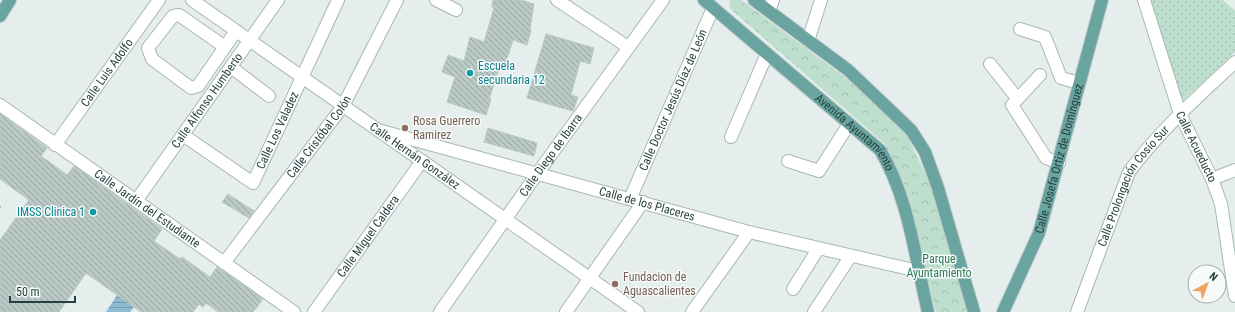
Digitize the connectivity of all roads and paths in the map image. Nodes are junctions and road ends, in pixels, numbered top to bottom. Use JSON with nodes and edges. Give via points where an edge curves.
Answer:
{"nodes":[{"id":1,"x":10,"y":0,"type":"edge"},
{"id":2,"x":159,"y":0,"type":"edge"},
{"id":3,"x":192,"y":0,"type":"edge"},
{"id":4,"x":278,"y":0,"type":"edge"},
{"id":5,"x":338,"y":0,"type":"edge"},
{"id":6,"x":397,"y":0,"type":"edge"},
{"id":7,"x":436,"y":0,"type":"edge"},
{"id":8,"x":557,"y":0,"type":"edge"},
{"id":9,"x":663,"y":0,"type":"edge"},
{"id":10,"x":704,"y":0,"type":"edge"},
{"id":11,"x":754,"y":0,"type":"edge"},
{"id":12,"x":821,"y":0,"type":"edge"},
{"id":13,"x":1102,"y":0,"type":"edge"},
{"id":14,"x":1144,"y":0,"type":"edge"},
{"id":15,"x":714,"y":4,"type":"edge"},
{"id":16,"x":771,"y":6,"type":"edge"},
{"id":17,"x":456,"y":10,"type":"dead end"},
{"id":18,"x":0,"y":16,"type":"edge"},
{"id":19,"x":1020,"y":29,"type":"dead end"},
{"id":20,"x":236,"y":31,"type":"junction"},
{"id":21,"x":249,"y":40,"type":"junction"},
{"id":22,"x":808,"y":41,"type":"junction"},
{"id":23,"x":225,"y":47,"type":"junction"},
{"id":24,"x":628,"y":47,"type":"junction"},
{"id":25,"x":767,"y":54,"type":"junction"},
{"id":26,"x":1235,"y":62,"type":"edge"},
{"id":27,"x":990,"y":64,"type":"dead end"},
{"id":28,"x":231,"y":67,"type":"junction"},
{"id":29,"x":1040,"y":75,"type":"dead end"},
{"id":30,"x":302,"y":77,"type":"junction"},
{"id":31,"x":1075,"y":82,"type":"junction"},
{"id":32,"x":269,"y":96,"type":"dead end"},
{"id":33,"x":1017,"y":98,"type":"junction"},
{"id":34,"x":0,"y":105,"type":"edge"},
{"id":35,"x":343,"y":106,"type":"junction"},
{"id":36,"x":1180,"y":114,"type":"junction"},
{"id":37,"x":849,"y":124,"type":"junction"},
{"id":38,"x":378,"y":130,"type":"junction"},
{"id":39,"x":183,"y":135,"type":"junction"},
{"id":40,"x":731,"y":137,"type":"dead end"},
{"id":41,"x":55,"y":145,"type":"junction"},
{"id":42,"x":422,"y":161,"type":"junction"},
{"id":43,"x":788,"y":162,"type":"dead end"},
{"id":44,"x":1059,"y":163,"type":"junction"},
{"id":45,"x":1235,"y":170,"type":"edge"},
{"id":46,"x":537,"y":174,"type":"junction"},
{"id":47,"x":1212,"y":179,"type":"junction"},
{"id":48,"x":630,"y":199,"type":"junction"},
{"id":49,"x":136,"y":201,"type":"junction"},
{"id":50,"x":643,"y":202,"type":"junction"},
{"id":51,"x":505,"y":219,"type":"junction"},
{"id":52,"x":749,"y":232,"type":"junction"},
{"id":53,"x":818,"y":249,"type":"junction"},
{"id":54,"x":850,"y":257,"type":"junction"},
{"id":55,"x":224,"y":263,"type":"junction"},
{"id":56,"x":918,"y":272,"type":"junction"},
{"id":57,"x":590,"y":278,"type":"junction"},
{"id":58,"x":793,"y":289,"type":"dead end"},
{"id":59,"x":1235,"y":296,"type":"edge"},
{"id":60,"x":286,"y":310,"type":"edge"},
{"id":61,"x":314,"y":312,"type":"edge"},
{"id":62,"x":440,"y":312,"type":"edge"},
{"id":63,"x":566,"y":312,"type":"edge"},
{"id":64,"x":638,"y":312,"type":"edge"},
{"id":65,"x":692,"y":312,"type":"edge"},
{"id":66,"x":814,"y":312,"type":"edge"},
{"id":67,"x":928,"y":312,"type":"edge"},
{"id":68,"x":974,"y":312,"type":"edge"},
{"id":69,"x":1003,"y":312,"type":"edge"},
{"id":70,"x":1077,"y":312,"type":"edge"}],
"edges":[{"from":1,"to":18,"type":"main road"},
{"from":2,"to":41,"type":"street","name":"Calle Luis Adolfo"},
{"from":3,"to":20,"type":"street","name":"Calle Hernán González"},
{"from":4,"to":21,"type":"street","name":"Calle Alfonso Humberto"},
{"from":5,"to":30,"type":"street","name":"Calle Los Valadez"},
{"from":6,"to":35,"type":"street","name":"Calle Cristóbal Colón"},
{"from":7,"to":17,"type":"street"},
{"from":8,"to":24,"type":"street"},
{"from":9,"to":24,"type":"street","name":"Calle Diego de Ibarra"},
{"from":10,"to":15,"type":"main road","name":"Avenida Ayuntamiento"},
{"from":11,"to":16,"type":"main road"},
{"from":12,"to":22,"type":"street"},
{"from":13,"to":31,"type":"main road","name":"Calle Josefa Ortiz de Domínguez"},
{"from":14,"to":36,"type":"street","name":"Calle Acueducto"},
{"from":15,"to":25,"type":"main road","name":"Avenida Ayuntamiento"},
{"from":15,"to":48,"type":"street","name":"Calle Doctor Jesús Díaz de León"},
{"from":16,"to":22,"type":"main road"},
{"from":19,"to":31,"type":"street","via":[[1045,37],[1061,78]]},
{"from":20,"to":21,"type":"street","name":"Calle Hernán González"},
{"from":20,"to":23,"type":"street"},
{"from":21,"to":28,"type":"street","name":"Calle Alfonso Humberto"},
{"from":21,"to":30,"type":"street","name":"Calle Hernán González"},
{"from":22,"to":68,"type":"main road","via":[[848,70],[911,130],[925,152]]},
{"from":23,"to":23,"type":"street","via":[[198,86],[191,88],[152,59],[148,48],[173,16],[179,15]]},
{"from":24,"to":46,"type":"street","name":"Calle Diego de Ibarra"},
{"from":25,"to":37,"type":"main road","name":"Avenida Ayuntamiento"},
{"from":25,"to":40,"type":"street"},
{"from":26,"to":36,"type":"street","name":"Calle Prolongación Cosío Sur"},
{"from":27,"to":33,"type":"street"},
{"from":28,"to":32,"type":"street"},
{"from":28,"to":39,"type":"street","name":"Calle Alfonso Humberto"},
{"from":29,"to":33,"type":"street"},
{"from":30,"to":35,"type":"street","name":"Calle Hernán González"},
{"from":30,"to":39,"type":"street","name":"Calle Los Valadez","via":[[253,183]]},
{"from":31,"to":44,"type":"main road","name":"Calle Josefa Ortiz de Domínguez"},
{"from":33,"to":44,"type":"street","via":[[1012,105],[1013,109],[1046,158]]},
{"from":34,"to":41,"type":"street","name":"Calle Jardín del Estudiante"},
{"from":35,"to":38,"type":"street","name":"Calle Hernán González"},
{"from":35,"to":55,"type":"street","name":"Calle Cristóbal Colón"},
{"from":36,"to":47,"type":"street","name":"Calle Acueducto"},
{"from":36,"to":70,"type":"street","name":"Calle Prolongación Cosío Sur","via":[[1142,154],[1129,172]]},
{"from":37,"to":43,"type":"street","via":[[819,171]]},
{"from":37,"to":56,"type":"main road","name":"Avenida Ayuntamiento","via":[[880,150],[890,166],[903,204]]},
{"from":38,"to":42,"type":"street","name":"Calle Hernán González"},
{"from":38,"to":46,"type":"street","name":"Calle de los Placeres"},
{"from":39,"to":49,"type":"street","name":"Calle Alfonso Humberto"},
{"from":41,"to":49,"type":"street","name":"Calle Jardín del Estudiante"},
{"from":42,"to":51,"type":"street","name":"Calle Hernán González"},
{"from":42,"to":61,"type":"street","name":"Calle Miguel Caldera"},
{"from":44,"to":69,"type":"main road","name":"Calle Josefa Ortiz de Domínguez","via":[[1039,233]]},
{"from":45,"to":47,"type":"street"},
{"from":46,"to":48,"type":"street","name":"Calle de los Placeres"},
{"from":46,"to":51,"type":"street","name":"Calle Diego de Ibarra"},
{"from":47,"to":59,"type":"street","name":"Calle Acueducto","via":[[1221,204]]},
{"from":48,"to":50,"type":"street","name":"Calle de los Placeres"},
{"from":49,"to":55,"type":"street","name":"Calle Jardín del Estudiante"},
{"from":50,"to":52,"type":"street","name":"Calle de los Placeres"},
{"from":50,"to":57,"type":"street"},
{"from":51,"to":57,"type":"street","name":"Calle Hernán González"},
{"from":51,"to":62,"type":"street","name":"Calle Diego de Ibarra"},
{"from":52,"to":53,"type":"street","name":"Calle de los Placeres"},
{"from":52,"to":65,"type":"street"},
{"from":53,"to":54,"type":"street","name":"Calle de los Placeres"},
{"from":53,"to":58,"type":"street"},
{"from":54,"to":56,"type":"street","name":"Calle de los Placeres"},
{"from":54,"to":66,"type":"street"},
{"from":55,"to":60,"type":"street","name":"Calle Jardín del Estudiante"},
{"from":56,"to":67,"type":"main road","name":"Avenida Ayuntamiento"},
{"from":57,"to":63,"type":"street"},
{"from":57,"to":64,"type":"street","name":"Calle Hernán González"}]}
